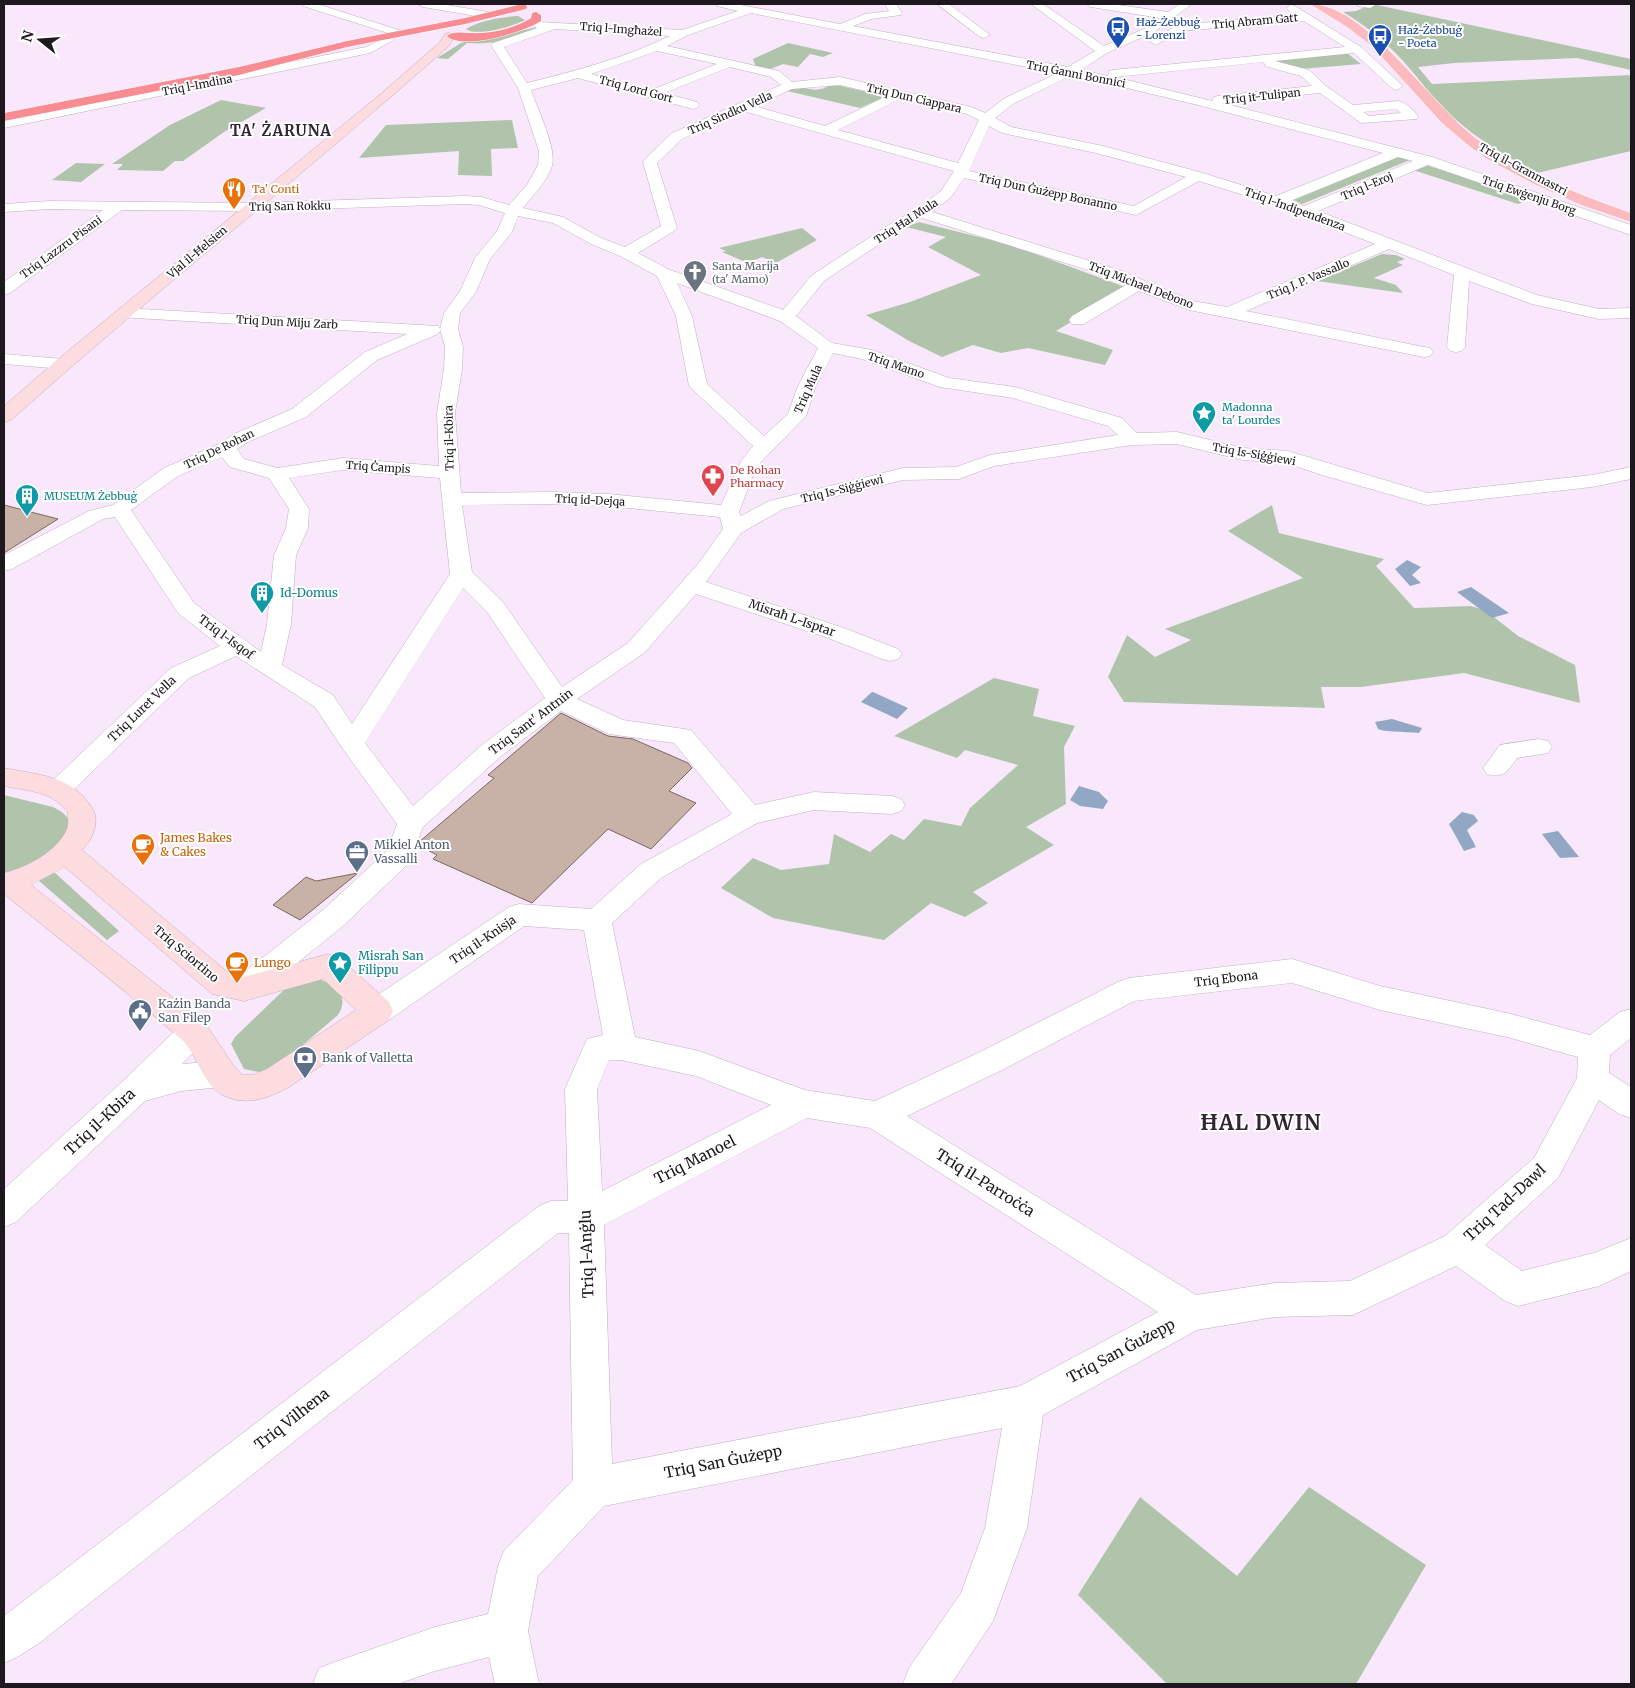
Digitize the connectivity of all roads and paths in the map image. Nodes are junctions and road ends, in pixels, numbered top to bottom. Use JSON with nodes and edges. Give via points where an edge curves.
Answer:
{"nodes":[{"id":1,"x":307,"y":4,"type":"edge"},
{"id":2,"x":423,"y":4,"type":"edge"},
{"id":3,"x":721,"y":4,"type":"edge"},
{"id":4,"x":768,"y":4,"type":"edge"},
{"id":5,"x":891,"y":4,"type":"edge"},
{"id":6,"x":942,"y":4,"type":"edge"},
{"id":7,"x":1036,"y":4,"type":"edge"},
{"id":8,"x":1091,"y":4,"type":"edge"},
{"id":9,"x":1187,"y":4,"type":"edge"},
{"id":10,"x":1283,"y":4,"type":"edge"},
{"id":11,"x":1316,"y":4,"type":"edge"},
{"id":12,"x":534,"y":10,"type":"edge"},
{"id":13,"x":751,"y":10,"type":"junction"},
{"id":14,"x":488,"y":15,"type":"junction"},
{"id":15,"x":1170,"y":16,"type":"junction"},
{"id":16,"x":1308,"y":17,"type":"junction"},
{"id":17,"x":527,"y":25,"type":"junction"},
{"id":18,"x":557,"y":25,"type":"junction"},
{"id":19,"x":840,"y":28,"type":"junction"},
{"id":20,"x":449,"y":32,"type":"junction"},
{"id":21,"x":684,"y":33,"type":"junction"},
{"id":22,"x":984,"y":35,"type":"dead end"},
{"id":23,"x":393,"y":36,"type":"junction"},
{"id":24,"x":479,"y":36,"type":"junction"},
{"id":25,"x":656,"y":47,"type":"junction"},
{"id":26,"x":1357,"y":49,"type":"junction"},
{"id":27,"x":1103,"y":50,"type":"junction"},
{"id":28,"x":437,"y":51,"type":"junction"},
{"id":29,"x":1253,"y":58,"type":"junction"},
{"id":30,"x":728,"y":64,"type":"junction"},
{"id":31,"x":1181,"y":66,"type":"junction"},
{"id":32,"x":1374,"y":66,"type":"junction"},
{"id":33,"x":1354,"y":68,"type":"dead end"},
{"id":34,"x":1324,"y":71,"type":"dead end"},
{"id":35,"x":1069,"y":72,"type":"junction"},
{"id":36,"x":1305,"y":72,"type":"junction"},
{"id":37,"x":578,"y":74,"type":"junction"},
{"id":38,"x":775,"y":74,"type":"junction"},
{"id":39,"x":1094,"y":76,"type":"junction"},
{"id":40,"x":840,"y":81,"type":"junction"},
{"id":41,"x":789,"y":86,"type":"junction"},
{"id":42,"x":1398,"y":86,"type":"dead end"},
{"id":43,"x":524,"y":88,"type":"junction"},
{"id":44,"x":1322,"y":89,"type":"junction"},
{"id":45,"x":651,"y":94,"type":"junction"},
{"id":46,"x":900,"y":94,"type":"junction"},
{"id":47,"x":1201,"y":102,"type":"junction"},
{"id":48,"x":693,"y":105,"type":"dead end"},
{"id":49,"x":742,"y":107,"type":"junction"},
{"id":50,"x":1347,"y":107,"type":"dead end"},
{"id":51,"x":4,"y":117,"type":"edge"},
{"id":52,"x":986,"y":119,"type":"junction"},
{"id":53,"x":4,"y":124,"type":"edge"},
{"id":54,"x":825,"y":131,"type":"junction"},
{"id":55,"x":1397,"y":152,"type":"junction"},
{"id":56,"x":1427,"y":160,"type":"junction"},
{"id":57,"x":1404,"y":170,"type":"junction"},
{"id":58,"x":962,"y":171,"type":"junction"},
{"id":59,"x":1198,"y":176,"type":"junction"},
{"id":60,"x":1422,"y":176,"type":"dead end"},
{"id":61,"x":1496,"y":199,"type":"dead end"},
{"id":62,"x":1277,"y":200,"type":"junction"},
{"id":63,"x":1546,"y":200,"type":"junction"},
{"id":64,"x":119,"y":205,"type":"junction"},
{"id":65,"x":251,"y":207,"type":"junction"},
{"id":66,"x":4,"y":208,"type":"edge"},
{"id":67,"x":514,"y":209,"type":"junction"},
{"id":68,"x":1306,"y":211,"type":"junction"},
{"id":69,"x":921,"y":213,"type":"junction"},
{"id":70,"x":1631,"y":218,"type":"edge"},
{"id":71,"x":1631,"y":230,"type":"edge"},
{"id":72,"x":1388,"y":244,"type":"junction"},
{"id":73,"x":626,"y":253,"type":"junction"},
{"id":74,"x":1462,"y":272,"type":"junction"},
{"id":75,"x":664,"y":273,"type":"junction"},
{"id":76,"x":1138,"y":285,"type":"junction"},
{"id":77,"x":4,"y":290,"type":"edge"},
{"id":78,"x":124,"y":313,"type":"junction"},
{"id":79,"x":1631,"y":313,"type":"edge"},
{"id":80,"x":1228,"y":314,"type":"junction"},
{"id":81,"x":786,"y":317,"type":"junction"},
{"id":82,"x":1078,"y":320,"type":"dead end"},
{"id":83,"x":440,"y":329,"type":"junction"},
{"id":84,"x":827,"y":347,"type":"junction"},
{"id":85,"x":1456,"y":347,"type":"dead end"},
{"id":86,"x":1424,"y":352,"type":"dead end"},
{"id":87,"x":4,"y":360,"type":"edge"},
{"id":88,"x":62,"y":364,"type":"junction"},
{"id":89,"x":4,"y":416,"type":"edge"},
{"id":90,"x":1132,"y":439,"type":"junction"},
{"id":91,"x":764,"y":446,"type":"junction"},
{"id":92,"x":226,"y":448,"type":"junction"},
{"id":93,"x":450,"y":473,"type":"junction"},
{"id":94,"x":1631,"y":473,"type":"edge"},
{"id":95,"x":276,"y":474,"type":"junction"},
{"id":96,"x":451,"y":498,"type":"junction"},
{"id":97,"x":120,"y":509,"type":"junction"},
{"id":98,"x":732,"y":521,"type":"junction"},
{"id":99,"x":4,"y":564,"type":"edge"},
{"id":100,"x":461,"y":574,"type":"junction"},
{"id":101,"x":692,"y":585,"type":"junction"},
{"id":102,"x":237,"y":647,"type":"junction"},
{"id":103,"x":890,"y":654,"type":"dead end"},
{"id":104,"x":270,"y":667,"type":"junction"},
{"id":105,"x":559,"y":700,"type":"junction"},
{"id":106,"x":352,"y":743,"type":"junction"},
{"id":107,"x":1539,"y":747,"type":"dead end"},
{"id":108,"x":1496,"y":768,"type":"dead end"},
{"id":109,"x":4,"y":777,"type":"edge"},
{"id":110,"x":59,"y":789,"type":"junction"},
{"id":111,"x":892,"y":805,"type":"dead end"},
{"id":112,"x":749,"y":816,"type":"junction"},
{"id":113,"x":411,"y":823,"type":"junction"},
{"id":114,"x":66,"y":852,"type":"junction"},
{"id":115,"x":6,"y":883,"type":"edge"},
{"id":116,"x":333,"y":918,"type":"junction"},
{"id":117,"x":597,"y":920,"type":"junction"},
{"id":118,"x":328,"y":966,"type":"junction"},
{"id":119,"x":244,"y":989,"type":"junction"},
{"id":120,"x":378,"y":1011,"type":"junction"},
{"id":121,"x":1631,"y":1021,"type":"edge"},
{"id":122,"x":194,"y":1032,"type":"junction"},
{"id":123,"x":622,"y":1047,"type":"junction"},
{"id":124,"x":1593,"y":1064,"type":"junction"},
{"id":125,"x":222,"y":1074,"type":"junction"},
{"id":126,"x":133,"y":1092,"type":"junction"},
{"id":127,"x":804,"y":1104,"type":"junction"},
{"id":128,"x":1631,"y":1104,"type":"edge"},
{"id":129,"x":877,"y":1115,"type":"junction"},
{"id":130,"x":4,"y":1211,"type":"edge"},
{"id":131,"x":586,"y":1217,"type":"junction"},
{"id":132,"x":1458,"y":1248,"type":"junction"},
{"id":133,"x":1631,"y":1254,"type":"edge"},
{"id":134,"x":1192,"y":1313,"type":"junction"},
{"id":135,"x":1025,"y":1404,"type":"junction"},
{"id":136,"x":593,"y":1488,"type":"junction"},
{"id":137,"x":506,"y":1631,"type":"junction"},
{"id":138,"x":4,"y":1642,"type":"edge"},
{"id":139,"x":335,"y":1684,"type":"edge"},
{"id":140,"x":517,"y":1684,"type":"edge"},
{"id":141,"x":925,"y":1684,"type":"edge"}],
"edges":[{"from":1,"to":23,"type":"street"},
{"from":2,"to":14,"type":"street"},
{"from":3,"to":13,"type":"street","name":"Triq Ġanni Bonnici"},
{"from":4,"to":13,"type":"street"},
{"from":5,"to":19,"type":"street","via":[[897,13],[868,16]]},
{"from":6,"to":22,"type":"street"},
{"from":7,"to":27,"type":"street"},
{"from":8,"to":15,"type":"street"},
{"from":9,"to":15,"type":"street","name":"Triq Ħal Mula"},
{"from":10,"to":16,"type":"street"},
{"from":11,"to":70,"type":"main road","name":"Triq il-Granmastri","via":[[1376,43],[1424,98],[1476,145],[1533,176]]},
{"from":12,"to":14,"type":"highway","name":"Triq l-Imdina"},
{"from":12,"to":17,"type":"highway","name":"Triq l-Imdina","via":[[537,19]]},
{"from":12,"to":18,"type":"street","name":"Triq l-Imgħażel"},
{"from":12,"to":20,"type":"highway","name":"Triq l-Imdina","via":[[507,14]]},
{"from":13,"to":19,"type":"street","name":"Triq Ġanni Bonnici"},
{"from":13,"to":21,"type":"street"},
{"from":14,"to":23,"type":"highway","name":"Triq l-Imdina"},
{"from":15,"to":27,"type":"street","name":"Triq Ħal Mula","via":[[1150,30]]},
{"from":16,"to":26,"type":"street"},
{"from":16,"to":31,"type":"street","name":"Triq Abram Gatt","via":[[1177,28],[1153,44]]},
{"from":17,"to":18,"type":"street","name":"Triq l-Imgħażel"},
{"from":17,"to":24,"type":"highway","name":"Triq l-Imdina"},
{"from":18,"to":21,"type":"street","name":"Triq l-Imgħażel"},
{"from":18,"to":43,"type":"street","name":"Triq il-Kbira","via":[[497,45]]},
{"from":19,"to":35,"type":"street","name":"Triq Ġanni Bonnici"},
{"from":20,"to":23,"type":"highway","name":"Triq l-Imdina"},
{"from":20,"to":24,"type":"highway","name":"Triq l-Imdina"},
{"from":20,"to":28,"type":"street","name":"Vjal il-Ħelsien","via":[[445,44]]},
{"from":21,"to":25,"type":"street"},
{"from":23,"to":51,"type":"highway","name":"Triq l-Imdina","via":[[273,66]]},
{"from":23,"to":53,"type":"street","name":"Triq l-Imdina","via":[[370,50]]},
{"from":24,"to":28,"type":"street","name":"Vjal il-Ħelsien"},
{"from":25,"to":30,"type":"street","name":"Triq Dun Ciappara"},
{"from":25,"to":37,"type":"street"},
{"from":26,"to":29,"type":"street"},
{"from":26,"to":32,"type":"street"},
{"from":27,"to":35,"type":"street","name":"Triq Ħal Mula"},
{"from":28,"to":65,"type":"street","name":"Vjal il-Ħelsien"},
{"from":29,"to":31,"type":"street"},
{"from":29,"to":36,"type":"street"},
{"from":30,"to":38,"type":"street","name":"Triq Dun Ciappara"},
{"from":30,"to":45,"type":"street"},
{"from":31,"to":39,"type":"street"},
{"from":32,"to":33,"type":"street"},
{"from":32,"to":42,"type":"street"},
{"from":34,"to":36,"type":"street"},
{"from":35,"to":39,"type":"street","name":"Triq Ġanni Bonnici"},
{"from":35,"to":52,"type":"street","name":"Triq Ħal Mula","via":[[1009,102]]},
{"from":36,"to":44,"type":"street"},
{"from":37,"to":43,"type":"street"},
{"from":37,"to":45,"type":"street","name":"Triq Lord Gort"},
{"from":38,"to":40,"type":"street","name":"Triq Dun Ciappara","via":[[800,73]]},
{"from":38,"to":41,"type":"street","name":"Triq Dun Ciappara"},
{"from":39,"to":47,"type":"street","name":"Triq Ġanni Bonnici"},
{"from":40,"to":41,"type":"street","name":"Triq Dun Ciappara"},
{"from":40,"to":46,"type":"street","name":"Triq Dun Ciappara"},
{"from":41,"to":49,"type":"street","name":"Triq Sindku Vella"},
{"from":43,"to":67,"type":"street","name":"Triq il-Kbira","via":[[546,151],[545,165],[533,187]]},
{"from":44,"to":47,"type":"street","name":"Triq it-Tulipan"},
{"from":44,"to":50,"type":"street"},
{"from":45,"to":48,"type":"street","name":"Triq Lord Gort"},
{"from":46,"to":52,"type":"street","name":"Triq Dun Ciappara","via":[[971,111]]},
{"from":46,"to":54,"type":"street"},
{"from":47,"to":55,"type":"street","name":"Triq Ġanni Bonnici"},
{"from":49,"to":54,"type":"street","name":"Triq Dun Ġużepp Bonanno"},
{"from":49,"to":73,"type":"street","name":"Triq Sindku Vella","via":[[677,136],[650,162],[669,228]]},
{"from":52,"to":58,"type":"street","name":"Triq Ħal Mula"},
{"from":52,"to":59,"type":"street","name":"Triq l-Indipendenza","via":[[1008,130],[1098,149]]},
{"from":54,"to":58,"type":"street","name":"Triq Dun Ġużepp Bonanno"},
{"from":55,"to":56,"type":"street","name":"Triq Ġanni Bonnici"},
{"from":55,"to":62,"type":"street","name":"Triq l-Eroj"},
{"from":56,"to":57,"type":"street","name":"Triq l-Eroj"},
{"from":56,"to":63,"type":"street","name":"Triq Ewġenju Borg"},
{"from":57,"to":60,"type":"street"},
{"from":57,"to":68,"type":"street","name":"Triq l-Eroj"},
{"from":58,"to":59,"type":"street","name":"Triq Dun Ġużepp Bonanno","via":[[1136,211]]},
{"from":58,"to":69,"type":"street","name":"Triq Ħal Mula","via":[[946,194]]},
{"from":59,"to":62,"type":"street","name":"Triq l-Indipendenza"},
{"from":61,"to":63,"type":"street","via":[[1524,208]]},
{"from":62,"to":68,"type":"street","name":"Triq l-Indipendenza"},
{"from":63,"to":71,"type":"street","name":"Triq Ewġenju Borg"},
{"from":64,"to":65,"type":"street","name":"Triq San Rokku"},
{"from":64,"to":66,"type":"street","name":"Triq San Rokku"},
{"from":64,"to":77,"type":"street","name":"Triq Lazzru Pisani"},
{"from":65,"to":67,"type":"street","name":"Triq San Rokku","via":[[465,200]]},
{"from":65,"to":78,"type":"street","name":"Vjal il-Ħelsien"},
{"from":67,"to":73,"type":"street","name":"Triq Mamo","via":[[558,220]]},
{"from":67,"to":83,"type":"street","name":"Triq il-Kbira","via":[[504,232],[483,258],[468,292]]},
{"from":68,"to":72,"type":"street","name":"Triq l-Indipendenza"},
{"from":69,"to":76,"type":"street","name":"Triq Michael Debono","via":[[1113,273]]},
{"from":69,"to":81,"type":"street","name":"Triq Ħal Mula","via":[[818,278]]},
{"from":72,"to":74,"type":"street","name":"Triq l-Indipendenza"},
{"from":72,"to":80,"type":"street","name":"Triq J. P. Vassallo"},
{"from":73,"to":75,"type":"street","name":"Triq Mamo"},
{"from":74,"to":79,"type":"street","name":"Triq l-Indipendenza","via":[[1532,299],[1599,314]]},
{"from":74,"to":85,"type":"street"},
{"from":75,"to":81,"type":"street","name":"Triq Mamo"},
{"from":75,"to":91,"type":"street","via":[[684,316],[698,386]]},
{"from":76,"to":80,"type":"street","name":"Triq Michael Debono","via":[[1189,306]]},
{"from":76,"to":82,"type":"street"},
{"from":78,"to":83,"type":"street","name":"Triq Dun Miju Zarb"},
{"from":78,"to":88,"type":"street","name":"Vjal il-Ħelsien"},
{"from":80,"to":86,"type":"street","name":"Triq Michael Debono"},
{"from":81,"to":84,"type":"street","name":"Triq Mamo"},
{"from":83,"to":92,"type":"street","name":"Triq De Rohan","via":[[371,356],[300,412]]},
{"from":83,"to":93,"type":"street","name":"Triq il-Kbira","via":[[454,347],[446,413]]},
{"from":84,"to":90,"type":"street","name":"Triq Mamo","via":[[866,354],[946,382],[1014,393],[1116,422]]},
{"from":84,"to":91,"type":"street","name":"Triq Mula","via":[[806,388],[797,416]]},
{"from":87,"to":88,"type":"street"},
{"from":88,"to":89,"type":"street","name":"Vjal il-Ħelsien"},
{"from":90,"to":94,"type":"street","name":"Triq Is-Siġġiewi","via":[[1177,438],[1243,454],[1288,457],[1427,499],[1573,483]]},
{"from":90,"to":98,"type":"street","name":"Triq Is-Siġġiewi","via":[[990,461],[959,473],[903,474],[776,506]]},
{"from":91,"to":98,"type":"street","name":"Triq Mula","via":[[741,480]]},
{"from":92,"to":95,"type":"street","name":"Triq Ċampis","via":[[237,463]]},
{"from":92,"to":97,"type":"street","name":"Triq De Rohan","via":[[170,472]]},
{"from":93,"to":95,"type":"street","name":"Triq Ċampis","via":[[343,464]]},
{"from":93,"to":96,"type":"street","name":"Triq il-Kbira"},
{"from":95,"to":104,"type":"street","via":[[299,509],[297,528],[285,554],[279,624]]},
{"from":96,"to":98,"type":"street","name":"Triq id-Dejqa","via":[[608,500]]},
{"from":96,"to":100,"type":"street","name":"Triq il-Kbira"},
{"from":97,"to":99,"type":"street","name":"Triq De Rohan","via":[[96,515]]},
{"from":97,"to":102,"type":"street","name":"Triq l-Isqof","via":[[186,608]]},
{"from":98,"to":101,"type":"street","name":"Triq Sant' Antnin"},
{"from":100,"to":105,"type":"street","via":[[495,606]]},
{"from":100,"to":106,"type":"street"},
{"from":101,"to":103,"type":"street","name":"Misraħ L-Isptar"},
{"from":101,"to":105,"type":"street","name":"Triq Sant' Antnin","via":[[636,648]]},
{"from":102,"to":104,"type":"street","name":"Triq l-Isqof"},
{"from":102,"to":110,"type":"street","name":"Triq Luret Vella","via":[[180,673]]},
{"from":104,"to":106,"type":"street","name":"Triq l-Isqof","via":[[324,701]]},
{"from":105,"to":112,"type":"street","via":[[618,728],[682,736]]},
{"from":105,"to":113,"type":"street","name":"Triq Sant' Antnin","via":[[491,751]]},
{"from":106,"to":113,"type":"street"},
{"from":107,"to":108,"type":"street","via":[[1509,751]]},
{"from":109,"to":110,"type":"street"},
{"from":110,"to":114,"type":"street","via":[[82,810],[83,824]]},
{"from":111,"to":112,"type":"street","via":[[814,801]]},
{"from":112,"to":117,"type":"street","via":[[651,872]]},
{"from":113,"to":116,"type":"street","name":"Triq Sant' Antnin","via":[[399,856]]},
{"from":114,"to":115,"type":"street","via":[[46,867]]},
{"from":114,"to":119,"type":"street","name":"Triq Sciortino","via":[[223,986]]},
{"from":115,"to":122,"type":"street"},
{"from":116,"to":118,"type":"street","name":"Triq Sant' Antnin","via":[[319,955]]},
{"from":116,"to":119,"type":"street","name":"Triq Sant' Antnin"},
{"from":117,"to":120,"type":"street","name":"Triq il-Knisja","via":[[519,916]]},
{"from":117,"to":123,"type":"street"},
{"from":118,"to":119,"type":"street","name":"Triq Sciortino"},
{"from":118,"to":120,"type":"street"},
{"from":120,"to":125,"type":"street","via":[[266,1084],[241,1088],[231,1084]]},
{"from":121,"to":124,"type":"street","name":"Triq Tad-Dawl"},
{"from":122,"to":125,"type":"street"},
{"from":122,"to":126,"type":"street","name":"Triq il-Kbira"},
{"from":123,"to":127,"type":"street","name":"Triq il-Parroċċa","via":[[699,1064]]},
{"from":123,"to":131,"type":"street","name":"Triq l-Anġlu","via":[[598,1048],[581,1089]]},
{"from":124,"to":128,"type":"street"},
{"from":124,"to":129,"type":"street","name":"Triq Ebona","via":[[1507,1025],[1380,998],[1292,971],[1129,990]]},
{"from":124,"to":132,"type":"street","name":"Triq Tad-Dawl","via":[[1546,1168]]},
{"from":125,"to":126,"type":"street","via":[[173,1078]]},
{"from":126,"to":130,"type":"street","name":"Triq il-Kbira"},
{"from":127,"to":129,"type":"street","name":"Triq il-Parroċċa"},
{"from":127,"to":131,"type":"street","name":"Triq Manoel"},
{"from":129,"to":134,"type":"street","name":"Triq il-Parroċċa"},
{"from":131,"to":136,"type":"street","name":"Triq l-Anġlu"},
{"from":131,"to":138,"type":"street","name":"Triq Vilhena","via":[[551,1217]]},
{"from":132,"to":133,"type":"street","via":[[1518,1289],[1599,1269]]},
{"from":132,"to":134,"type":"street","via":[[1353,1298],[1274,1300]]},
{"from":134,"to":135,"type":"street","name":"Triq San Ġużepp"},
{"from":135,"to":136,"type":"street","name":"Triq San Ġużepp"},
{"from":135,"to":141,"type":"street","via":[[1006,1528],[978,1606]]},
{"from":136,"to":137,"type":"street","via":[[519,1566]]},
{"from":137,"to":139,"type":"street","via":[[435,1650]]},
{"from":137,"to":140,"type":"street"}]}
